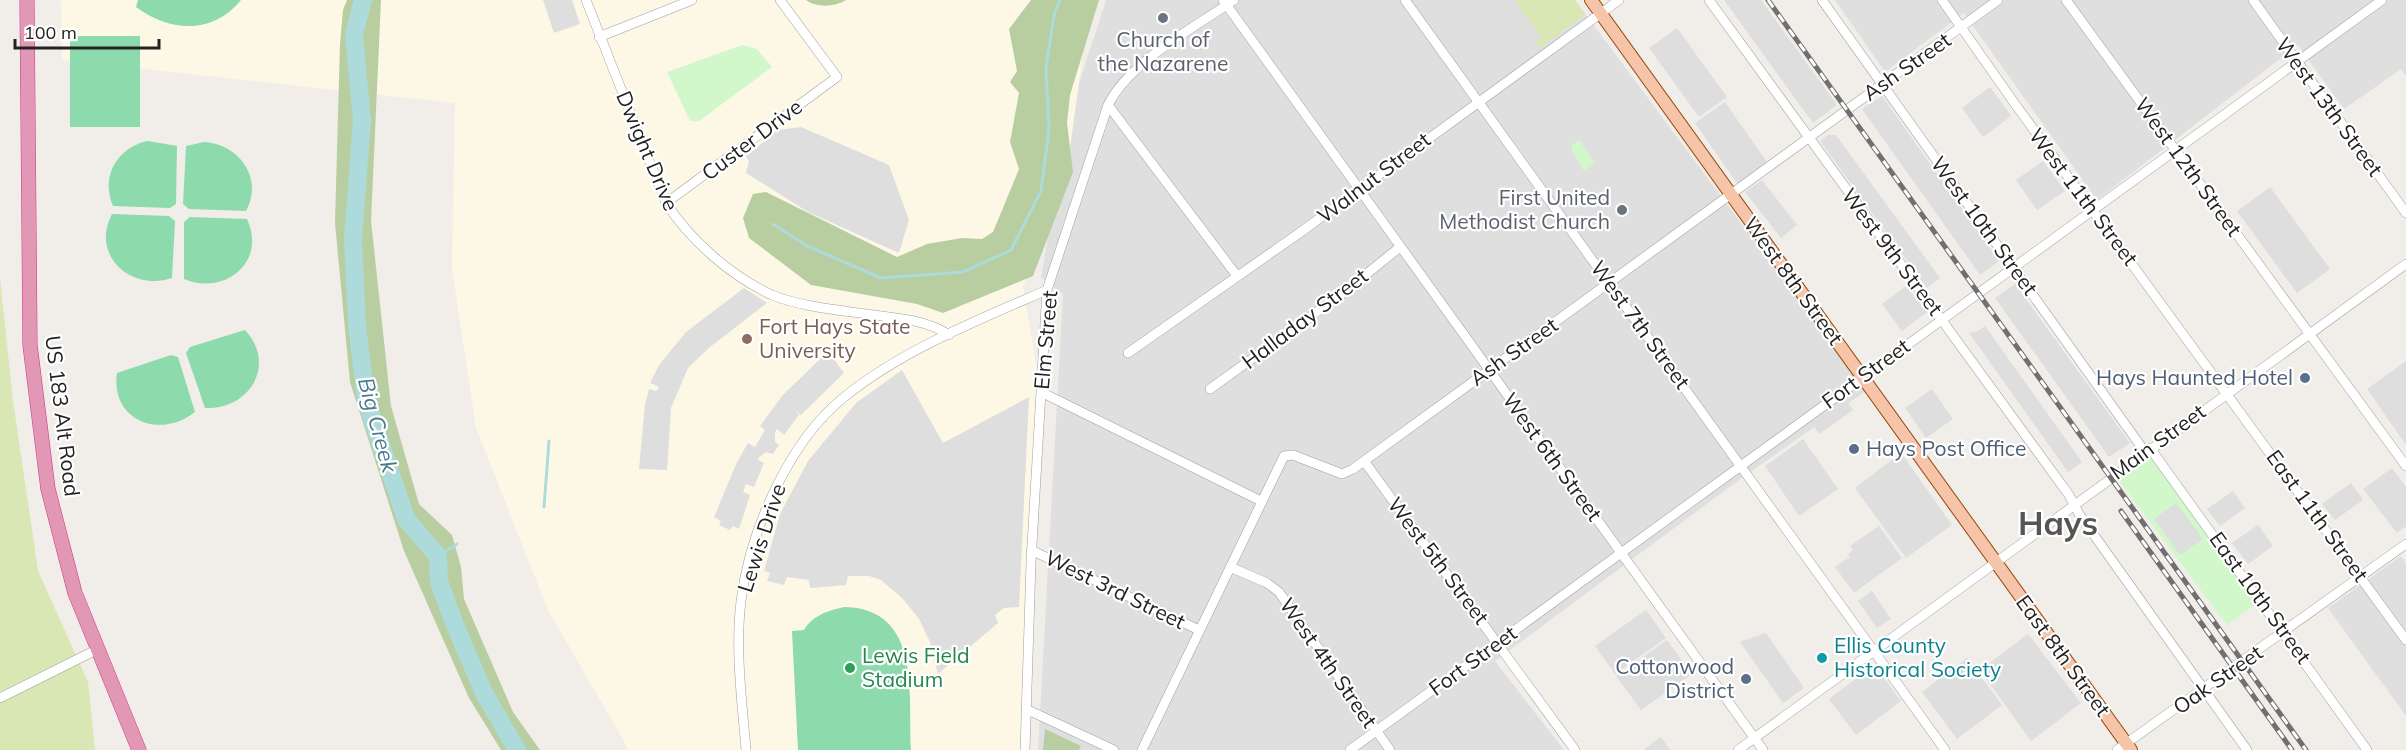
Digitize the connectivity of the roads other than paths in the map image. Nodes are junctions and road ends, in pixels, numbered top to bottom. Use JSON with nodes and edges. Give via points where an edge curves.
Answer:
{"nodes":[{"id":1,"x":27,"y":0,"type":"edge"},
{"id":2,"x":586,"y":0,"type":"edge"},
{"id":3,"x":692,"y":0,"type":"edge"},
{"id":4,"x":780,"y":0,"type":"edge"},
{"id":5,"x":1405,"y":0,"type":"edge"},
{"id":6,"x":1591,"y":0,"type":"edge"},
{"id":7,"x":1619,"y":0,"type":"edge"},
{"id":8,"x":1709,"y":0,"type":"edge"},
{"id":9,"x":1822,"y":0,"type":"edge"},
{"id":10,"x":1942,"y":0,"type":"edge"},
{"id":11,"x":1998,"y":0,"type":"edge"},
{"id":12,"x":2066,"y":0,"type":"edge"},
{"id":13,"x":2253,"y":0,"type":"edge"},
{"id":14,"x":2382,"y":0,"type":"edge"},
{"id":15,"x":1228,"y":2,"type":"edge"},
{"id":16,"x":1600,"y":13,"type":"junction"},
{"id":17,"x":1962,"y":28,"type":"junction"},
{"id":18,"x":599,"y":37,"type":"junction"},
{"id":19,"x":2297,"y":63,"type":"junction"},
{"id":20,"x":1882,"y":84,"type":"junction"},
{"id":21,"x":1478,"y":101,"type":"junction"},
{"id":22,"x":1108,"y":105,"type":"junction"},
{"id":23,"x":1807,"y":137,"type":"junction"},
{"id":24,"x":2175,"y":149,"type":"junction"},
{"id":25,"x":1359,"y":189,"type":"junction"},
{"id":26,"x":1731,"y":194,"type":"junction"},
{"id":27,"x":666,"y":203,"type":"junction"},
{"id":28,"x":2094,"y":211,"type":"junction"},
{"id":29,"x":2406,"y":213,"type":"edge"},
{"id":30,"x":1400,"y":247,"type":"junction"},
{"id":31,"x":2406,"y":264,"type":"edge"},
{"id":32,"x":2014,"y":267,"type":"junction"},
{"id":33,"x":1238,"y":276,"type":"junction"},
{"id":34,"x":1609,"y":283,"type":"junction"},
{"id":35,"x":1047,"y":290,"type":"junction"},
{"id":36,"x":1942,"y":319,"type":"junction"},
{"id":37,"x":2308,"y":334,"type":"junction"},
{"id":38,"x":949,"y":335,"type":"junction"},
{"id":39,"x":1128,"y":353,"type":"dead end"},
{"id":40,"x":1488,"y":369,"type":"junction"},
{"id":41,"x":1863,"y":377,"type":"junction"},
{"id":42,"x":1210,"y":390,"type":"dead end"},
{"id":43,"x":1041,"y":392,"type":"junction"},
{"id":44,"x":2227,"y":393,"type":"junction"},
{"id":45,"x":2148,"y":450,"type":"junction"},
{"id":46,"x":1364,"y":461,"type":"junction"},
{"id":47,"x":1741,"y":465,"type":"junction"},
{"id":48,"x":2406,"y":466,"type":"edge"},
{"id":49,"x":1261,"y":501,"type":"junction"},
{"id":50,"x":2075,"y":503,"type":"junction"},
{"id":51,"x":2406,"y":544,"type":"edge"},
{"id":52,"x":1031,"y":550,"type":"junction"},
{"id":53,"x":1621,"y":552,"type":"junction"},
{"id":54,"x":1996,"y":562,"type":"junction"},
{"id":55,"x":1230,"y":567,"type":"junction"},
{"id":56,"x":2361,"y":577,"type":"junction"},
{"id":57,"x":1199,"y":630,"type":"junction"},
{"id":58,"x":2285,"y":633,"type":"junction"},
{"id":59,"x":2406,"y":640,"type":"edge"},
{"id":60,"x":1497,"y":642,"type":"junction"},
{"id":61,"x":98,"y":649,"type":"junction"},
{"id":62,"x":1875,"y":650,"type":"junction"},
{"id":63,"x":2203,"y":689,"type":"junction"},
{"id":64,"x":0,"y":698,"type":"edge"},
{"id":65,"x":1028,"y":710,"type":"junction"},
{"id":66,"x":1376,"y":732,"type":"junction"},
{"id":67,"x":1754,"y":738,"type":"junction"},
{"id":68,"x":2125,"y":748,"type":"edge"},
{"id":69,"x":139,"y":750,"type":"edge"},
{"id":70,"x":746,"y":750,"type":"edge"},
{"id":71,"x":1025,"y":750,"type":"edge"},
{"id":72,"x":1113,"y":750,"type":"edge"},
{"id":73,"x":1142,"y":750,"type":"edge"},
{"id":74,"x":1350,"y":750,"type":"edge"},
{"id":75,"x":1390,"y":750,"type":"edge"},
{"id":76,"x":1575,"y":750,"type":"edge"},
{"id":77,"x":1738,"y":750,"type":"edge"},
{"id":78,"x":1763,"y":750,"type":"edge"},
{"id":79,"x":1945,"y":750,"type":"edge"},
{"id":80,"x":2247,"y":750,"type":"edge"},
{"id":81,"x":2367,"y":750,"type":"edge"}],
"edges":[{"from":1,"to":61,"type":"highway","name":"US 183 Alt Road","via":[[30,345],[48,489],[75,593]]},
{"from":2,"to":18,"type":"street","name":"Dwight Drive"},
{"from":3,"to":18,"type":"street"},
{"from":4,"to":27,"type":"street","name":"Custer Drive","via":[[837,77]]},
{"from":5,"to":21,"type":"street","name":"West 7th Street"},
{"from":6,"to":16,"type":"main road","name":"West 8th Street"},
{"from":7,"to":16,"type":"street","name":"Walnut Street"},
{"from":8,"to":23,"type":"street","name":"West 9th Street"},
{"from":9,"to":20,"type":"street","name":"West 10th Street"},
{"from":10,"to":17,"type":"street","name":"West 11th Street"},
{"from":11,"to":17,"type":"street","name":"Ash Street"},
{"from":12,"to":24,"type":"street","name":"West 12th Street"},
{"from":13,"to":19,"type":"street","name":"West 13th Street"},
{"from":14,"to":19,"type":"street","name":"Fort Street"},
{"from":15,"to":22,"type":"street","name":"Elm Street","via":[[1129,76]]},
{"from":15,"to":25,"type":"street","name":"West 6th Street"},
{"from":16,"to":21,"type":"street","name":"Walnut Street"},
{"from":16,"to":26,"type":"main road","name":"West 8th Street"},
{"from":17,"to":20,"type":"street","name":"Ash Street"},
{"from":17,"to":28,"type":"street","name":"West 11th Street"},
{"from":18,"to":27,"type":"street","name":"Dwight Drive"},
{"from":19,"to":24,"type":"street","name":"Fort Street"},
{"from":19,"to":29,"type":"street","name":"West 13th Street"},
{"from":20,"to":23,"type":"street","name":"Ash Street"},
{"from":20,"to":32,"type":"street","name":"West 10th Street"},
{"from":21,"to":25,"type":"street","name":"Walnut Street"},
{"from":21,"to":34,"type":"street","name":"West 7th Street"},
{"from":22,"to":33,"type":"street"},
{"from":22,"to":35,"type":"street","name":"Elm Street"},
{"from":23,"to":26,"type":"street","name":"Ash Street"},
{"from":23,"to":36,"type":"street","name":"West 9th Street"},
{"from":24,"to":28,"type":"street","name":"Fort Street"},
{"from":24,"to":37,"type":"street","name":"West 12th Street"},
{"from":25,"to":30,"type":"street","name":"West 6th Street"},
{"from":25,"to":33,"type":"street","name":"Walnut Street"},
{"from":26,"to":34,"type":"street","name":"Ash Street"},
{"from":26,"to":41,"type":"main road","name":"West 8th Street"},
{"from":27,"to":38,"type":"street","name":"Dwight Drive","via":[[678,222],[717,260],[774,296],[914,321],[938,327]]},
{"from":28,"to":32,"type":"street","name":"Fort Street"},
{"from":28,"to":44,"type":"street","name":"West 11th Street"},
{"from":30,"to":40,"type":"street","name":"West 6th Street"},
{"from":30,"to":42,"type":"street","name":"Halladay Street"},
{"from":31,"to":37,"type":"street","name":"Main Street"},
{"from":32,"to":36,"type":"street","name":"Fort Street","via":[[1979,296]]},
{"from":32,"to":45,"type":"street","name":"West 10th Street"},
{"from":33,"to":39,"type":"street","name":"Walnut Street"},
{"from":34,"to":40,"type":"street","name":"Ash Street"},
{"from":34,"to":47,"type":"street","name":"West 7th Street"},
{"from":35,"to":38,"type":"street","name":"Lewis Drive"},
{"from":35,"to":43,"type":"street","name":"Elm Street"},
{"from":36,"to":41,"type":"street","name":"Fort Street"},
{"from":36,"to":50,"type":"street","name":"West 9th Street"},
{"from":37,"to":44,"type":"street","name":"Main Street"},
{"from":37,"to":48,"type":"street","name":"West 12th Street"},
{"from":38,"to":70,"type":"street","name":"Lewis Drive","via":[[871,378],[842,399],[796,449],[774,490],[741,600],[739,651]]},
{"from":40,"to":46,"type":"street","name":"Ash Street"},
{"from":40,"to":53,"type":"street","name":"West 6th Street"},
{"from":41,"to":47,"type":"street","name":"Fort Street"},
{"from":41,"to":54,"type":"main road","name":"West 8th Street"},
{"from":43,"to":49,"type":"street"},
{"from":43,"to":52,"type":"street","name":"Elm Street"},
{"from":44,"to":45,"type":"street","name":"Main Street"},
{"from":44,"to":56,"type":"street","name":"East 11th Street"},
{"from":45,"to":50,"type":"street","name":"Main Street"},
{"from":45,"to":58,"type":"street","name":"East 10th Street"},
{"from":46,"to":49,"type":"street","name":"Ash Street","via":[[1342,474],[1293,455],[1284,456]]},
{"from":46,"to":60,"type":"street","name":"West 5th Street"},
{"from":47,"to":53,"type":"street","name":"Fort Street"},
{"from":47,"to":62,"type":"street","name":"West 7th Street"},
{"from":49,"to":55,"type":"street","name":"Ash Street"},
{"from":50,"to":54,"type":"street","name":"Main Street"},
{"from":50,"to":63,"type":"street","name":"West 9th Street"},
{"from":51,"to":56,"type":"street","name":"Oak Street"},
{"from":52,"to":57,"type":"street","name":"West 3rd Street"},
{"from":52,"to":65,"type":"street","name":"Elm Street"},
{"from":53,"to":60,"type":"street","name":"Fort Street"},
{"from":53,"to":67,"type":"street","name":"West 6th Street"},
{"from":54,"to":62,"type":"street","name":"Main Street"},
{"from":54,"to":68,"type":"main road","name":"East 8th Street"},
{"from":55,"to":57,"type":"street","name":"Ash Street"},
{"from":55,"to":66,"type":"street","name":"West 4th Street","via":[[1279,592]]},
{"from":56,"to":58,"type":"street","name":"Oak Street"},
{"from":56,"to":59,"type":"street","name":"East 11th Street"},
{"from":57,"to":73,"type":"street","name":"Ash Street"},
{"from":58,"to":63,"type":"street","name":"Oak Street"},
{"from":58,"to":81,"type":"street","name":"East 10th Street"},
{"from":60,"to":66,"type":"street","name":"Fort Street"},
{"from":60,"to":76,"type":"street","name":"West 5th Street"},
{"from":61,"to":64,"type":"street"},
{"from":61,"to":69,"type":"highway","name":"US 183 Alt Road"},
{"from":62,"to":67,"type":"street","name":"Main Street"},
{"from":62,"to":79,"type":"street","name":"West 7th Street"},
{"from":63,"to":68,"type":"street","name":"Oak Street"},
{"from":63,"to":80,"type":"street","name":"West 9th Street"},
{"from":65,"to":71,"type":"street","name":"Elm Street"},
{"from":65,"to":72,"type":"street"},
{"from":66,"to":74,"type":"street","name":"Fort Street"},
{"from":66,"to":75,"type":"street","name":"West 4th Street"},
{"from":67,"to":77,"type":"street","name":"Main Street"},
{"from":67,"to":78,"type":"street","name":"West 6th Street"}]}
